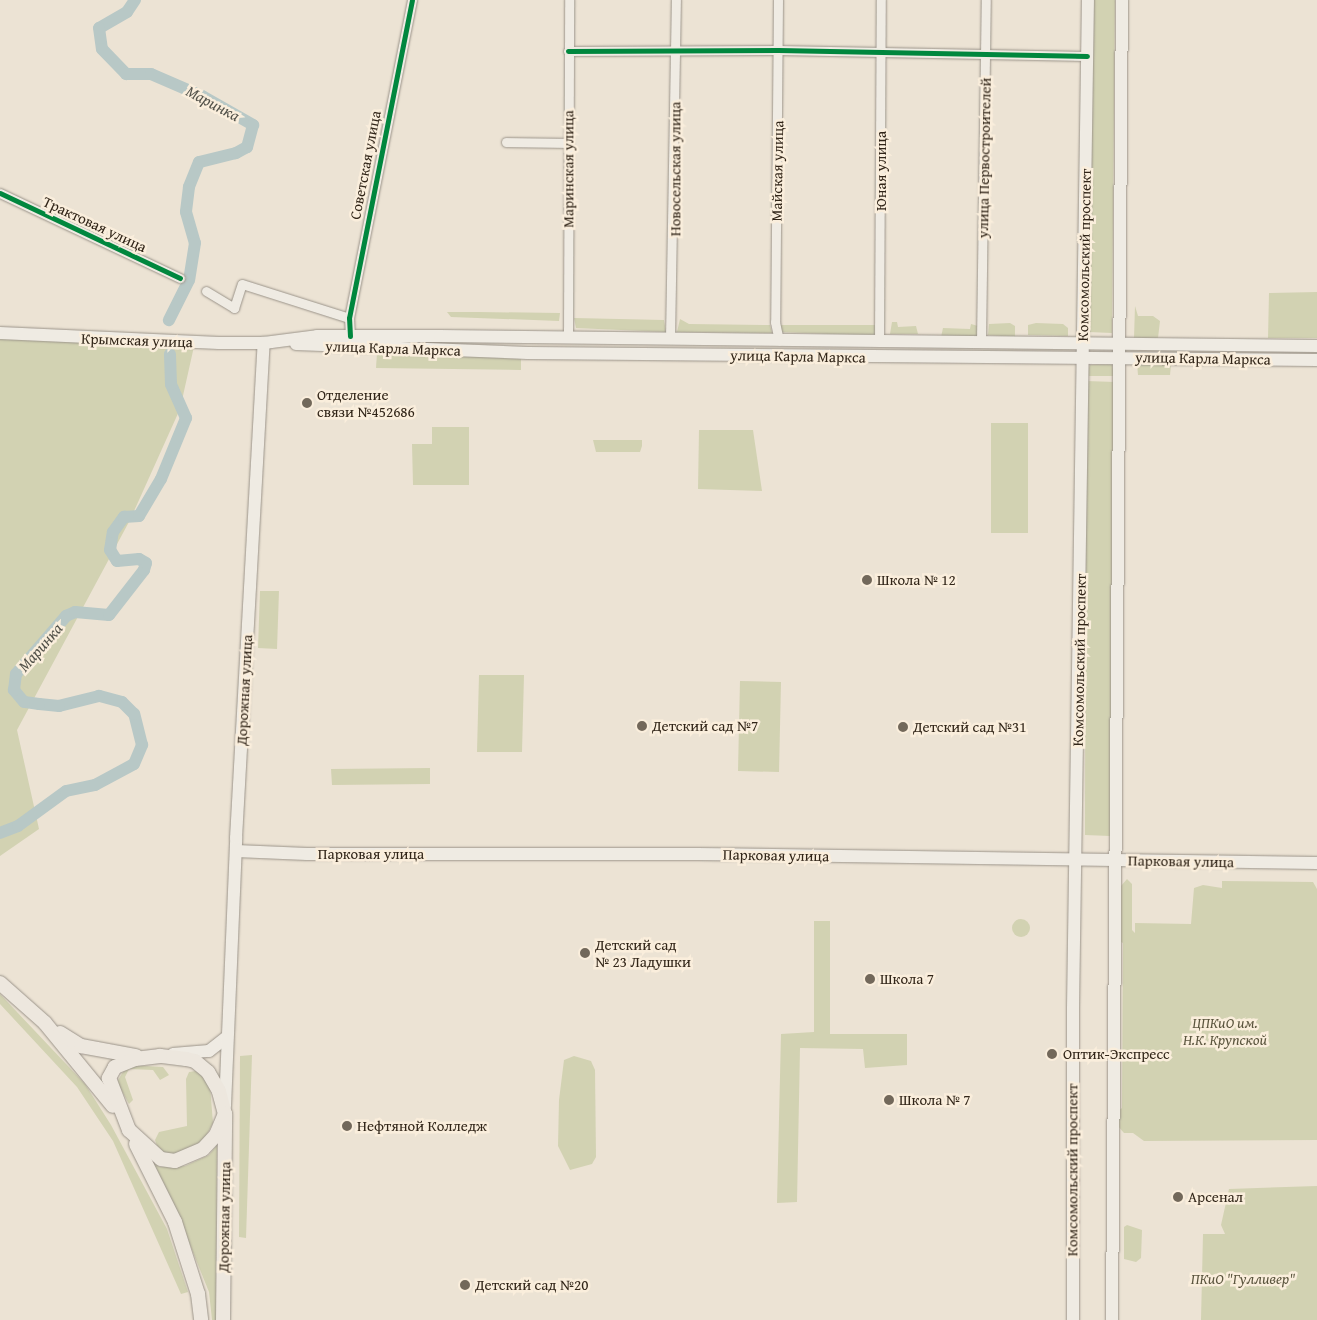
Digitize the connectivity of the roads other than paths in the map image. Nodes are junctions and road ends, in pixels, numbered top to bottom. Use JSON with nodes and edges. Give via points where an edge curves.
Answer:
{"nodes":[{"id":1,"x":412,"y":0,"type":"edge"},
{"id":2,"x":569,"y":0,"type":"edge"},
{"id":3,"x":676,"y":0,"type":"edge"},
{"id":4,"x":778,"y":0,"type":"edge"},
{"id":5,"x":881,"y":0,"type":"edge"},
{"id":6,"x":986,"y":0,"type":"edge"},
{"id":7,"x":1088,"y":0,"type":"edge"},
{"id":8,"x":1122,"y":0,"type":"edge"},
{"id":9,"x":778,"y":50,"type":"junction"},
{"id":10,"x":568,"y":51,"type":"junction"},
{"id":11,"x":676,"y":53,"type":"junction"},
{"id":12,"x":880,"y":53,"type":"junction"},
{"id":13,"x":986,"y":55,"type":"junction"},
{"id":14,"x":1087,"y":56,"type":"junction"},
{"id":15,"x":506,"y":142,"type":"dead end"},
{"id":16,"x":567,"y":143,"type":"junction"},
{"id":17,"x":0,"y":193,"type":"edge"},
{"id":18,"x":180,"y":278,"type":"dead end"},
{"id":19,"x":206,"y":291,"type":"dead end"},
{"id":20,"x":348,"y":318,"type":"junction"},
{"id":21,"x":0,"y":333,"type":"edge"},
{"id":22,"x":350,"y":336,"type":"junction"},
{"id":23,"x":568,"y":338,"type":"junction"},
{"id":24,"x":614,"y":338,"type":"junction"},
{"id":25,"x":670,"y":338,"type":"junction"},
{"id":26,"x":778,"y":341,"type":"junction"},
{"id":27,"x":268,"y":342,"type":"junction"},
{"id":28,"x":879,"y":342,"type":"junction"},
{"id":29,"x":982,"y":342,"type":"junction"},
{"id":30,"x":1084,"y":343,"type":"junction"},
{"id":31,"x":1120,"y":343,"type":"junction"},
{"id":32,"x":1317,"y":346,"type":"edge"},
{"id":33,"x":614,"y":354,"type":"junction"},
{"id":34,"x":1120,"y":356,"type":"junction"},
{"id":35,"x":1084,"y":357,"type":"junction"},
{"id":36,"x":1317,"y":360,"type":"edge"},
{"id":37,"x":236,"y":850,"type":"junction"},
{"id":38,"x":1077,"y":858,"type":"junction"},
{"id":39,"x":1117,"y":860,"type":"junction"},
{"id":40,"x":1317,"y":863,"type":"edge"},
{"id":41,"x":0,"y":982,"type":"edge"},
{"id":42,"x":45,"y":1023,"type":"junction"},
{"id":43,"x":228,"y":1037,"type":"junction"},
{"id":44,"x":153,"y":1056,"type":"junction"},
{"id":45,"x":225,"y":1111,"type":"junction"},
{"id":46,"x":128,"y":1127,"type":"junction"},
{"id":47,"x":202,"y":1320,"type":"edge"},
{"id":48,"x":223,"y":1320,"type":"edge"},
{"id":49,"x":1072,"y":1320,"type":"edge"},
{"id":50,"x":1112,"y":1320,"type":"edge"}],
"edges":[{"from":1,"to":20,"type":"street","name":"Советская улица"},
{"from":2,"to":10,"type":"street","name":"Маринская улица"},
{"from":3,"to":11,"type":"street","name":"Новосельская улица"},
{"from":4,"to":9,"type":"street","name":"Майская улица"},
{"from":5,"to":12,"type":"street","name":"Юная улица"},
{"from":6,"to":13,"type":"street","name":"улица Первостроителей"},
{"from":7,"to":14,"type":"main road","name":"Комсомольский проспект"},
{"from":8,"to":31,"type":"main road"},
{"from":9,"to":11,"type":"street"},
{"from":9,"to":12,"type":"street"},
{"from":9,"to":26,"type":"street","name":"Майская улица","via":[[775,322]]},
{"from":10,"to":11,"type":"street"},
{"from":10,"to":16,"type":"street","name":"Маринская улица"},
{"from":11,"to":25,"type":"street","name":"Новосельская улица"},
{"from":12,"to":13,"type":"street"},
{"from":12,"to":28,"type":"street","name":"Юная улица"},
{"from":13,"to":14,"type":"street"},
{"from":13,"to":29,"type":"street","name":"улица Первостроителей"},
{"from":14,"to":30,"type":"main road","name":"Комсомольский проспект"},
{"from":15,"to":16,"type":"street"},
{"from":16,"to":23,"type":"street","name":"Маринская улица"},
{"from":17,"to":18,"type":"street","name":"Трактовая улица"},
{"from":19,"to":20,"type":"street","via":[[234,308],[242,284]]},
{"from":20,"to":22,"type":"street","name":"Советская улица"},
{"from":21,"to":27,"type":"main road","name":"Крымская улица","via":[[175,342]]},
{"from":22,"to":23,"type":"main road","name":"улица Карла Маркса"},
{"from":22,"to":27,"type":"main road","name":"улица Карла Маркса"},
{"from":23,"to":24,"type":"main road","name":"улица Карла Маркса"},
{"from":24,"to":25,"type":"main road","name":"улица Карла Маркса"},
{"from":24,"to":33,"type":"main road"},
{"from":25,"to":26,"type":"main road","name":"улица Карла Маркса"},
{"from":26,"to":28,"type":"main road","name":"улица Карла Маркса"},
{"from":27,"to":33,"type":"main road","name":"улица Карла Маркса"},
{"from":27,"to":37,"type":"main road","name":"Дорожная улица"},
{"from":28,"to":29,"type":"main road","name":"улица Карла Маркса"},
{"from":29,"to":30,"type":"main road","name":"улица Карла Маркса"},
{"from":30,"to":31,"type":"main road","name":"улица Карла Маркса"},
{"from":30,"to":35,"type":"main road","name":"Комсомольский проспект"},
{"from":31,"to":32,"type":"main road","name":"улица Карла Маркса"},
{"from":31,"to":34,"type":"main road"},
{"from":33,"to":35,"type":"main road","name":"улица Карла Маркса"},
{"from":34,"to":35,"type":"main road","name":"улица Карла Маркса"},
{"from":34,"to":36,"type":"main road","name":"улица Карла Маркса"},
{"from":34,"to":39,"type":"main road"},
{"from":35,"to":38,"type":"main road","name":"Комсомольский проспект"},
{"from":37,"to":38,"type":"main road","name":"Парковая улица","via":[[307,854]]},
{"from":37,"to":43,"type":"main road","name":"Дорожная улица"},
{"from":38,"to":39,"type":"main road","name":"Парковая улица"},
{"from":38,"to":49,"type":"main road","name":"Комсомольский проспект"},
{"from":39,"to":40,"type":"main road","name":"Парковая улица"},
{"from":39,"to":50,"type":"main road"},
{"from":41,"to":42,"type":"main road"},
{"from":42,"to":44,"type":"main road","via":[[81,1046],[107,1053]]},
{"from":42,"to":46,"type":"main road","name":"Дорожная улица"},
{"from":43,"to":44,"type":"main road","via":[[209,1051]]},
{"from":43,"to":45,"type":"main road","name":"Дорожная улица"},
{"from":44,"to":45,"type":"main road","via":[[186,1059],[203,1067],[213,1081]]},
{"from":44,"to":46,"type":"main road","via":[[115,1067],[109,1078]]},
{"from":45,"to":46,"type":"main road","via":[[210,1143],[193,1155],[175,1161],[155,1156]]},
{"from":45,"to":48,"type":"main road","name":"Дорожная улица"},
{"from":46,"to":47,"type":"main road","name":"Дорожная улица","via":[[175,1222],[198,1294]]}]}
